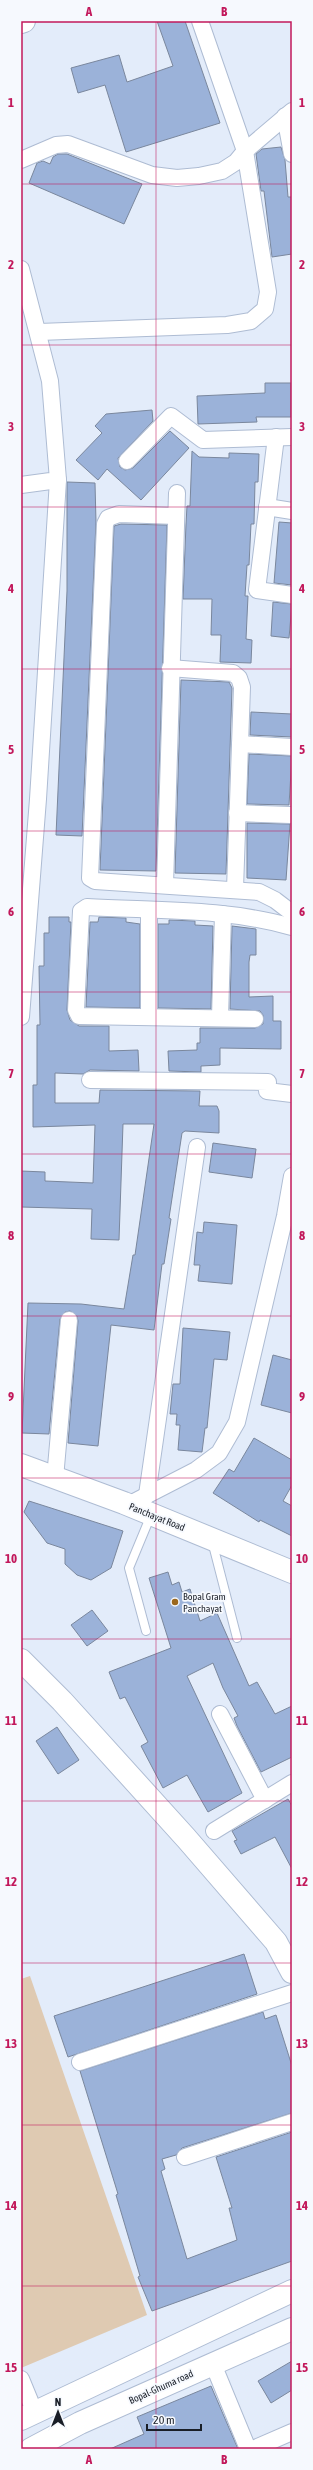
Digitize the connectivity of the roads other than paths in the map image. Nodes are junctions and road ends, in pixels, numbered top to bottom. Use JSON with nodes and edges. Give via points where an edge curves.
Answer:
{"nodes":[{"id":1,"x":24,"y":21,"type":"edge"},
{"id":2,"x":200,"y":21,"type":"edge"},
{"id":3,"x":21,"y":22,"type":"edge"},
{"id":4,"x":288,"y":113,"type":"edge"},
{"id":5,"x":245,"y":151,"type":"junction"},
{"id":6,"x":292,"y":154,"type":"edge"},
{"id":7,"x":21,"y":160,"type":"edge"},
{"id":8,"x":21,"y":269,"type":"edge"},
{"id":9,"x":39,"y":332,"type":"junction"},
{"id":10,"x":292,"y":437,"type":"edge"},
{"id":11,"x":276,"y":438,"type":"junction"},
{"id":12,"x":127,"y":461,"type":"dead end"},
{"id":13,"x":58,"y":480,"type":"junction"},
{"id":14,"x":21,"y":485,"type":"edge"},
{"id":15,"x":177,"y":493,"type":"dead end"},
{"id":16,"x":267,"y":507,"type":"junction"},
{"id":17,"x":292,"y":511,"type":"edge"},
{"id":18,"x":176,"y":516,"type":"junction"},
{"id":19,"x":292,"y":595,"type":"edge"},
{"id":20,"x":170,"y":668,"type":"junction"},
{"id":21,"x":240,"y":744,"type":"junction"},
{"id":22,"x":292,"y":747,"type":"edge"},
{"id":23,"x":237,"y":813,"type":"junction"},
{"id":24,"x":290,"y":815,"type":"dead end"},
{"id":25,"x":165,"y":885,"type":"junction"},
{"id":26,"x":235,"y":889,"type":"junction"},
{"id":27,"x":149,"y":910,"type":"junction"},
{"id":28,"x":292,"y":913,"type":"edge"},
{"id":29,"x":223,"y":914,"type":"junction"},
{"id":30,"x":292,"y":927,"type":"edge"},
{"id":31,"x":21,"y":1007,"type":"edge"},
{"id":32,"x":149,"y":1017,"type":"junction"},
{"id":33,"x":220,"y":1017,"type":"junction"},
{"id":34,"x":255,"y":1019,"type":"dead end"},
{"id":35,"x":90,"y":1080,"type":"dead end"},
{"id":36,"x":292,"y":1094,"type":"edge"},
{"id":37,"x":197,"y":1147,"type":"dead end"},
{"id":38,"x":292,"y":1176,"type":"edge"},
{"id":39,"x":288,"y":1216,"type":"edge"},
{"id":40,"x":69,"y":1320,"type":"dead end"},
{"id":41,"x":21,"y":1465,"type":"edge"},
{"id":42,"x":55,"y":1478,"type":"junction"},
{"id":43,"x":142,"y":1505,"type":"junction"},
{"id":44,"x":211,"y":1539,"type":"junction"},
{"id":45,"x":292,"y":1572,"type":"edge"},
{"id":46,"x":146,"y":1631,"type":"dead end"},
{"id":47,"x":237,"y":1638,"type":"dead end"},
{"id":48,"x":21,"y":1660,"type":"edge"},
{"id":49,"x":220,"y":1714,"type":"dead end"},
{"id":50,"x":292,"y":1783,"type":"edge"},
{"id":51,"x":265,"y":1800,"type":"junction"},
{"id":52,"x":214,"y":1831,"type":"dead end"},
{"id":53,"x":292,"y":1972,"type":"edge"},
{"id":54,"x":292,"y":1994,"type":"edge"},
{"id":55,"x":80,"y":2062,"type":"dead end"},
{"id":56,"x":292,"y":2122,"type":"edge"},
{"id":57,"x":185,"y":2157,"type":"dead end"},
{"id":58,"x":292,"y":2291,"type":"edge"},
{"id":59,"x":292,"y":2329,"type":"edge"},
{"id":60,"x":212,"y":2364,"type":"junction"},
{"id":61,"x":21,"y":2379,"type":"edge"},
{"id":62,"x":28,"y":2416,"type":"edge"},
{"id":63,"x":292,"y":2432,"type":"edge"},
{"id":64,"x":31,"y":2449,"type":"edge"},
{"id":65,"x":248,"y":2449,"type":"edge"},
{"id":66,"x":253,"y":2449,"type":"edge"}],
"edges":[{"from":1,"to":3,"type":"street"},
{"from":2,"to":5,"type":"street"},
{"from":4,"to":5,"type":"street"},
{"from":4,"to":6,"type":"street"},
{"from":5,"to":7,"type":"street","via":[[236,162],[222,171],[177,178],[145,173],[68,144],[56,145]]},
{"from":5,"to":9,"type":"street","via":[[268,292],[265,310],[250,321],[227,325]]},
{"from":8,"to":9,"type":"street"},
{"from":9,"to":13,"type":"street","via":[[50,381]]},
{"from":10,"to":11,"type":"street"},
{"from":11,"to":12,"type":"street","via":[[203,440],[171,416]]},
{"from":11,"to":16,"type":"street"},
{"from":13,"to":14,"type":"street"},
{"from":13,"to":31,"type":"street","via":[[38,799]]},
{"from":15,"to":18,"type":"street"},
{"from":16,"to":17,"type":"street"},
{"from":16,"to":19,"type":"street","via":[[257,590]]},
{"from":18,"to":20,"type":"street"},
{"from":18,"to":25,"type":"street","via":[[119,514],[108,518],[105,524],[90,876],[95,881]]},
{"from":20,"to":21,"type":"street","via":[[223,671],[233,673],[239,678],[242,687]]},
{"from":20,"to":25,"type":"street"},
{"from":21,"to":22,"type":"street"},
{"from":21,"to":23,"type":"street"},
{"from":23,"to":24,"type":"street"},
{"from":23,"to":26,"type":"street"},
{"from":25,"to":26,"type":"street"},
{"from":26,"to":28,"type":"street","via":[[268,895]]},
{"from":27,"to":29,"type":"street"},
{"from":27,"to":32,"type":"street"},
{"from":27,"to":32,"type":"street","via":[[87,907],[81,911],[76,1010],[79,1016]]},
{"from":29,"to":30,"type":"street","via":[[261,918]]},
{"from":29,"to":33,"type":"street"},
{"from":32,"to":33,"type":"street"},
{"from":33,"to":34,"type":"street"},
{"from":35,"to":36,"type":"street","via":[[268,1082],[267,1091]]},
{"from":37,"to":43,"type":"street"},
{"from":38,"to":39,"type":"street"},
{"from":39,"to":43,"type":"street","via":[[237,1422],[219,1454]]},
{"from":40,"to":42,"type":"street"},
{"from":41,"to":42,"type":"street","name":"Panchayat Road"},
{"from":42,"to":43,"type":"street","name":"Panchayat Road"},
{"from":43,"to":44,"type":"street","name":"Panchayat Road"},
{"from":43,"to":46,"type":"lane","via":[[129,1568]]},
{"from":44,"to":45,"type":"street","name":"Panchayat Road"},
{"from":44,"to":47,"type":"lane"},
{"from":48,"to":53,"type":"street","via":[[62,1701],[186,1838],[276,1942]]},
{"from":49,"to":51,"type":"street"},
{"from":50,"to":51,"type":"street"},
{"from":51,"to":52,"type":"street"},
{"from":54,"to":55,"type":"street"},
{"from":56,"to":57,"type":"street"},
{"from":58,"to":62,"type":"street"},
{"from":59,"to":60,"type":"street","name":"Bopal-Ghuma road"},
{"from":60,"to":64,"type":"street","name":"Bopal-Ghuma road","via":[[80,2423]]},
{"from":60,"to":65,"type":"street"},
{"from":61,"to":62,"type":"street"},
{"from":63,"to":66,"type":"street"}]}
